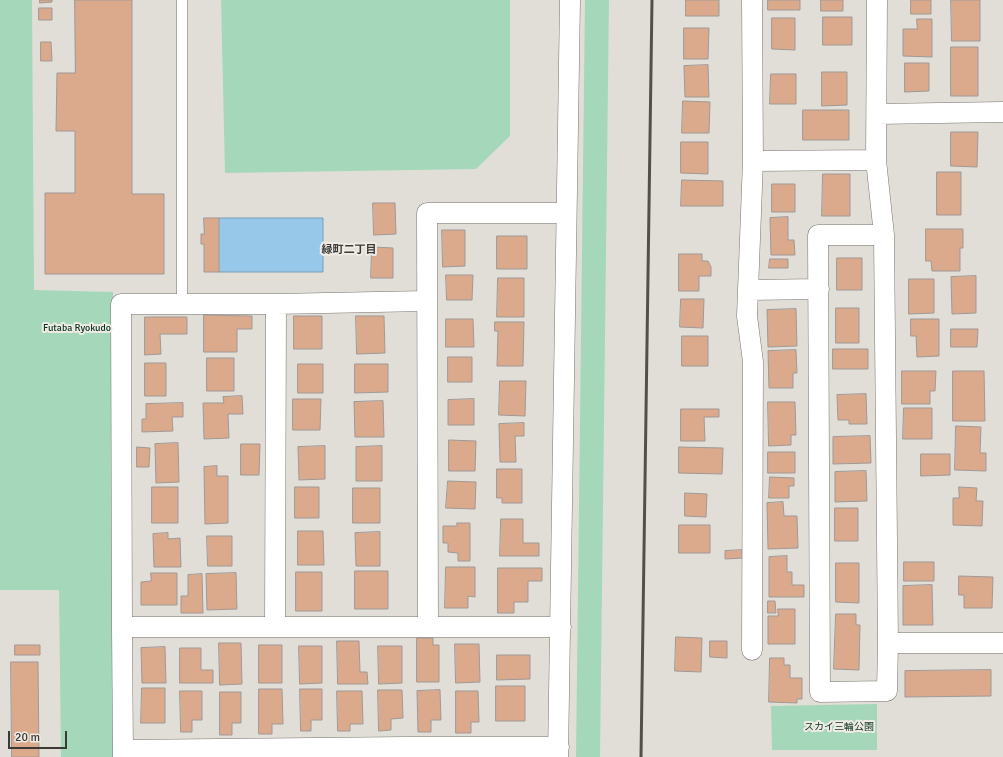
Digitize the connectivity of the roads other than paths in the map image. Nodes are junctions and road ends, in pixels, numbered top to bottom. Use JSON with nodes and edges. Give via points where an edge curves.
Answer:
{"nodes":[{"id":1,"x":182,"y":0,"type":"edge"},
{"id":2,"x":570,"y":0,"type":"edge"},
{"id":3,"x":752,"y":0,"type":"edge"},
{"id":4,"x":877,"y":0,"type":"edge"},
{"id":5,"x":1003,"y":112,"type":"edge"},
{"id":6,"x":877,"y":114,"type":"junction"},
{"id":7,"x":876,"y":160,"type":"junction"},
{"id":8,"x":753,"y":161,"type":"junction"},
{"id":9,"x":566,"y":213,"type":"junction"},
{"id":10,"x":884,"y":235,"type":"junction"},
{"id":11,"x":819,"y":289,"type":"junction"},
{"id":12,"x":748,"y":290,"type":"junction"},
{"id":13,"x":426,"y":302,"type":"junction"},
{"id":14,"x":182,"y":304,"type":"junction"},
{"id":15,"x":276,"y":304,"type":"junction"},
{"id":16,"x":275,"y":626,"type":"junction"},
{"id":17,"x":122,"y":627,"type":"junction"},
{"id":18,"x":428,"y":627,"type":"junction"},
{"id":19,"x":561,"y":627,"type":"junction"},
{"id":20,"x":888,"y":643,"type":"junction"},
{"id":21,"x":1003,"y":643,"type":"edge"},
{"id":22,"x":752,"y":650,"type":"dead end"},
{"id":23,"x":405,"y":752,"type":"edge"},
{"id":24,"x":558,"y":752,"type":"edge"},
{"id":25,"x":263,"y":753,"type":"edge"},
{"id":26,"x":123,"y":754,"type":"edge"}],
"edges":[{"from":1,"to":14,"type":"lane"},
{"from":2,"to":9,"type":"street"},
{"from":3,"to":8,"type":"street"},
{"from":4,"to":6,"type":"street"},
{"from":5,"to":6,"type":"street"},
{"from":6,"to":7,"type":"street"},
{"from":7,"to":8,"type":"street"},
{"from":7,"to":10,"type":"street"},
{"from":8,"to":12,"type":"street"},
{"from":9,"to":13,"type":"street","via":[[427,212]]},
{"from":9,"to":19,"type":"street"},
{"from":10,"to":11,"type":"street","via":[[818,235]]},
{"from":10,"to":20,"type":"street"},
{"from":11,"to":12,"type":"street"},
{"from":11,"to":20,"type":"street","via":[[820,692],[887,691]]},
{"from":12,"to":22,"type":"street","via":[[747,316],[754,362]]},
{"from":13,"to":15,"type":"street"},
{"from":13,"to":18,"type":"street"},
{"from":14,"to":15,"type":"street"},
{"from":14,"to":17,"type":"street","via":[[121,304]]},
{"from":15,"to":16,"type":"street"},
{"from":16,"to":17,"type":"street"},
{"from":16,"to":18,"type":"street"},
{"from":17,"to":26,"type":"street"},
{"from":18,"to":19,"type":"street"},
{"from":19,"to":24,"type":"street"},
{"from":20,"to":21,"type":"street"},
{"from":23,"to":24,"type":"street"},
{"from":23,"to":25,"type":"street"},
{"from":25,"to":26,"type":"street"}]}
